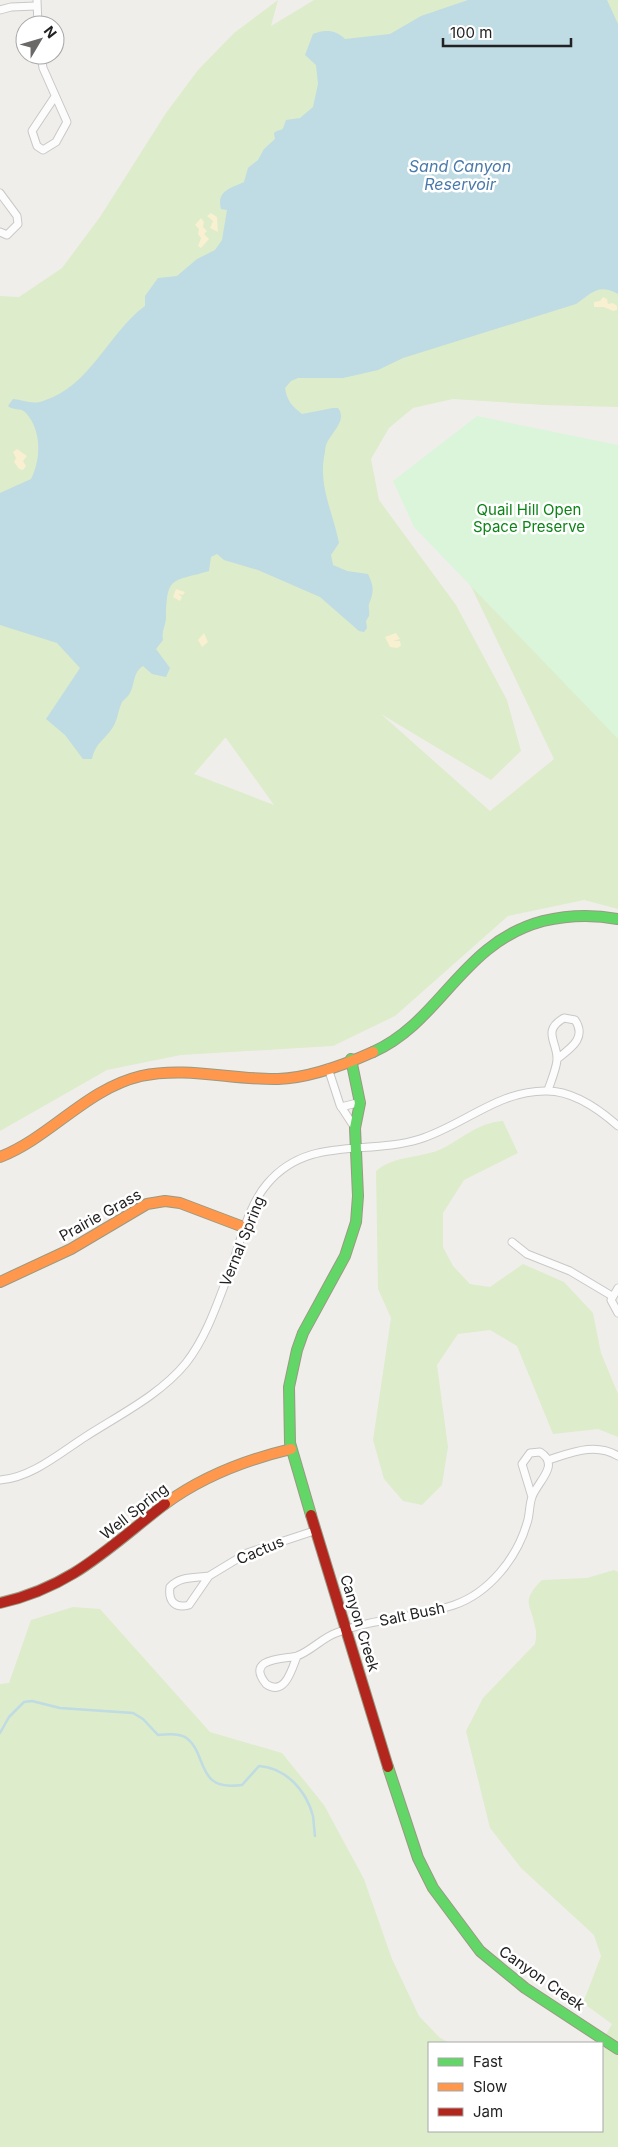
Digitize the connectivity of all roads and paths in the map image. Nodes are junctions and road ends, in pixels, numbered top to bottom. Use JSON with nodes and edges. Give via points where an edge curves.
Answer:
{"nodes":[{"id":1,"x":36,"y":3,"type":"edge"},
{"id":2,"x":0,"y":10,"type":"edge"},
{"id":3,"x":43,"y":65,"type":"edge"},
{"id":4,"x":54,"y":98,"type":"junction"},
{"id":5,"x":0,"y":194,"type":"edge"},
{"id":6,"x":0,"y":232,"type":"edge"},
{"id":7,"x":618,"y":919,"type":"edge"},
{"id":8,"x":351,"y":1059,"type":"junction"},
{"id":9,"x":557,"y":1059,"type":"junction"},
{"id":10,"x":328,"y":1068,"type":"junction"},
{"id":11,"x":548,"y":1090,"type":"junction"},
{"id":12,"x":360,"y":1102,"type":"junction"},
{"id":13,"x":341,"y":1107,"type":"junction"},
{"id":14,"x":618,"y":1126,"type":"edge"},
{"id":15,"x":355,"y":1128,"type":"junction"},
{"id":16,"x":356,"y":1148,"type":"junction"},
{"id":17,"x":0,"y":1157,"type":"edge"},
{"id":18,"x":246,"y":1228,"type":"junction"},
{"id":19,"x":512,"y":1242,"type":"dead end"},
{"id":20,"x":0,"y":1282,"type":"edge"},
{"id":21,"x":618,"y":1288,"type":"edge"},
{"id":22,"x":612,"y":1296,"type":"junction"},
{"id":23,"x":618,"y":1313,"type":"edge"},
{"id":24,"x":291,"y":1449,"type":"junction"},
{"id":25,"x":618,"y":1456,"type":"edge"},
{"id":26,"x":548,"y":1460,"type":"junction"},
{"id":27,"x":0,"y":1480,"type":"edge"},
{"id":28,"x":532,"y":1496,"type":"junction"},
{"id":29,"x":314,"y":1531,"type":"junction"},
{"id":30,"x":209,"y":1576,"type":"junction"},
{"id":31,"x":0,"y":1603,"type":"edge"},
{"id":32,"x":347,"y":1630,"type":"junction"},
{"id":33,"x":297,"y":1656,"type":"junction"},
{"id":34,"x":618,"y":2049,"type":"edge"}],
"edges":[{"from":1,"to":2,"type":"street"},
{"from":3,"to":4,"type":"street"},
{"from":4,"to":4,"type":"street","via":[[67,122],[56,142],[43,150],[37,146],[32,131]]},
{"from":5,"to":6,"type":"street","via":[[17,216],[18,224],[7,235]]},
{"from":7,"to":8,"type":"street","via":[[582,914],[554,918],[505,936],[488,947],[405,1032],[384,1046]]},
{"from":8,"to":10,"type":"street"},
{"from":8,"to":12,"type":"street","name":"Canyon Creek"},
{"from":9,"to":9,"type":"street","via":[[552,1033],[556,1023],[564,1018],[575,1020],[580,1028],[577,1042]]},
{"from":9,"to":11,"type":"street"},
{"from":10,"to":13,"type":"street"},
{"from":10,"to":17,"type":"street","via":[[280,1079],[182,1073],[142,1076],[102,1092],[38,1138]]},
{"from":11,"to":14,"type":"street","name":"Vernal Spring","via":[[590,1104]]},
{"from":11,"to":16,"type":"street","name":"Vernal Spring","via":[[498,1100],[454,1125],[422,1138],[390,1147]]},
{"from":12,"to":13,"type":"street"},
{"from":12,"to":15,"type":"street","name":"Canyon Creek","via":[[360,1117]]},
{"from":13,"to":15,"type":"street"},
{"from":15,"to":16,"type":"street","name":"Canyon Creek"},
{"from":16,"to":18,"type":"street","name":"Vernal Spring","via":[[328,1150],[293,1161],[266,1185]]},
{"from":16,"to":24,"type":"street","name":"Canyon Creek","via":[[357,1202],[353,1235],[295,1352],[287,1405]]},
{"from":18,"to":20,"type":"street","name":"Prairie Grass","via":[[180,1203],[147,1204],[71,1249]]},
{"from":18,"to":27,"type":"street","name":"Vernal Spring","via":[[207,1326],[186,1363],[160,1389],[35,1469]]},
{"from":19,"to":22,"type":"street","via":[[527,1254],[570,1271]]},
{"from":21,"to":22,"type":"street"},
{"from":22,"to":23,"type":"street","via":[[612,1306]]},
{"from":24,"to":29,"type":"street","name":"Canyon Creek"},
{"from":24,"to":31,"type":"street","name":"Well Spring","via":[[232,1466],[206,1478],[174,1497],[83,1569],[42,1591]]},
{"from":25,"to":26,"type":"street","via":[[611,1451],[592,1448]]},
{"from":26,"to":28,"type":"street","name":"Salt Bush","via":[[549,1467]]},
{"from":26,"to":28,"type":"street","via":[[540,1452],[525,1457],[522,1464]]},
{"from":28,"to":32,"type":"street","name":"Salt Bush","via":[[521,1540],[506,1565],[478,1593],[456,1604],[418,1615],[381,1620]]},
{"from":29,"to":30,"type":"street","name":"Cactus","via":[[247,1553]]},
{"from":29,"to":32,"type":"street","name":"Canyon Creek"},
{"from":30,"to":30,"type":"street","name":"Cactus","via":[[175,1582],[170,1587],[170,1600],[181,1607],[189,1605]]},
{"from":32,"to":33,"type":"street","name":"Salt Bush","via":[[319,1641]]},
{"from":32,"to":34,"type":"street","name":"Canyon Creek","via":[[418,1858],[433,1888],[480,1952],[525,1988]]},
{"from":33,"to":33,"type":"street","name":"Salt Bush","via":[[270,1660],[263,1665],[262,1676],[266,1684],[270,1687],[282,1685],[289,1678]]}]}
